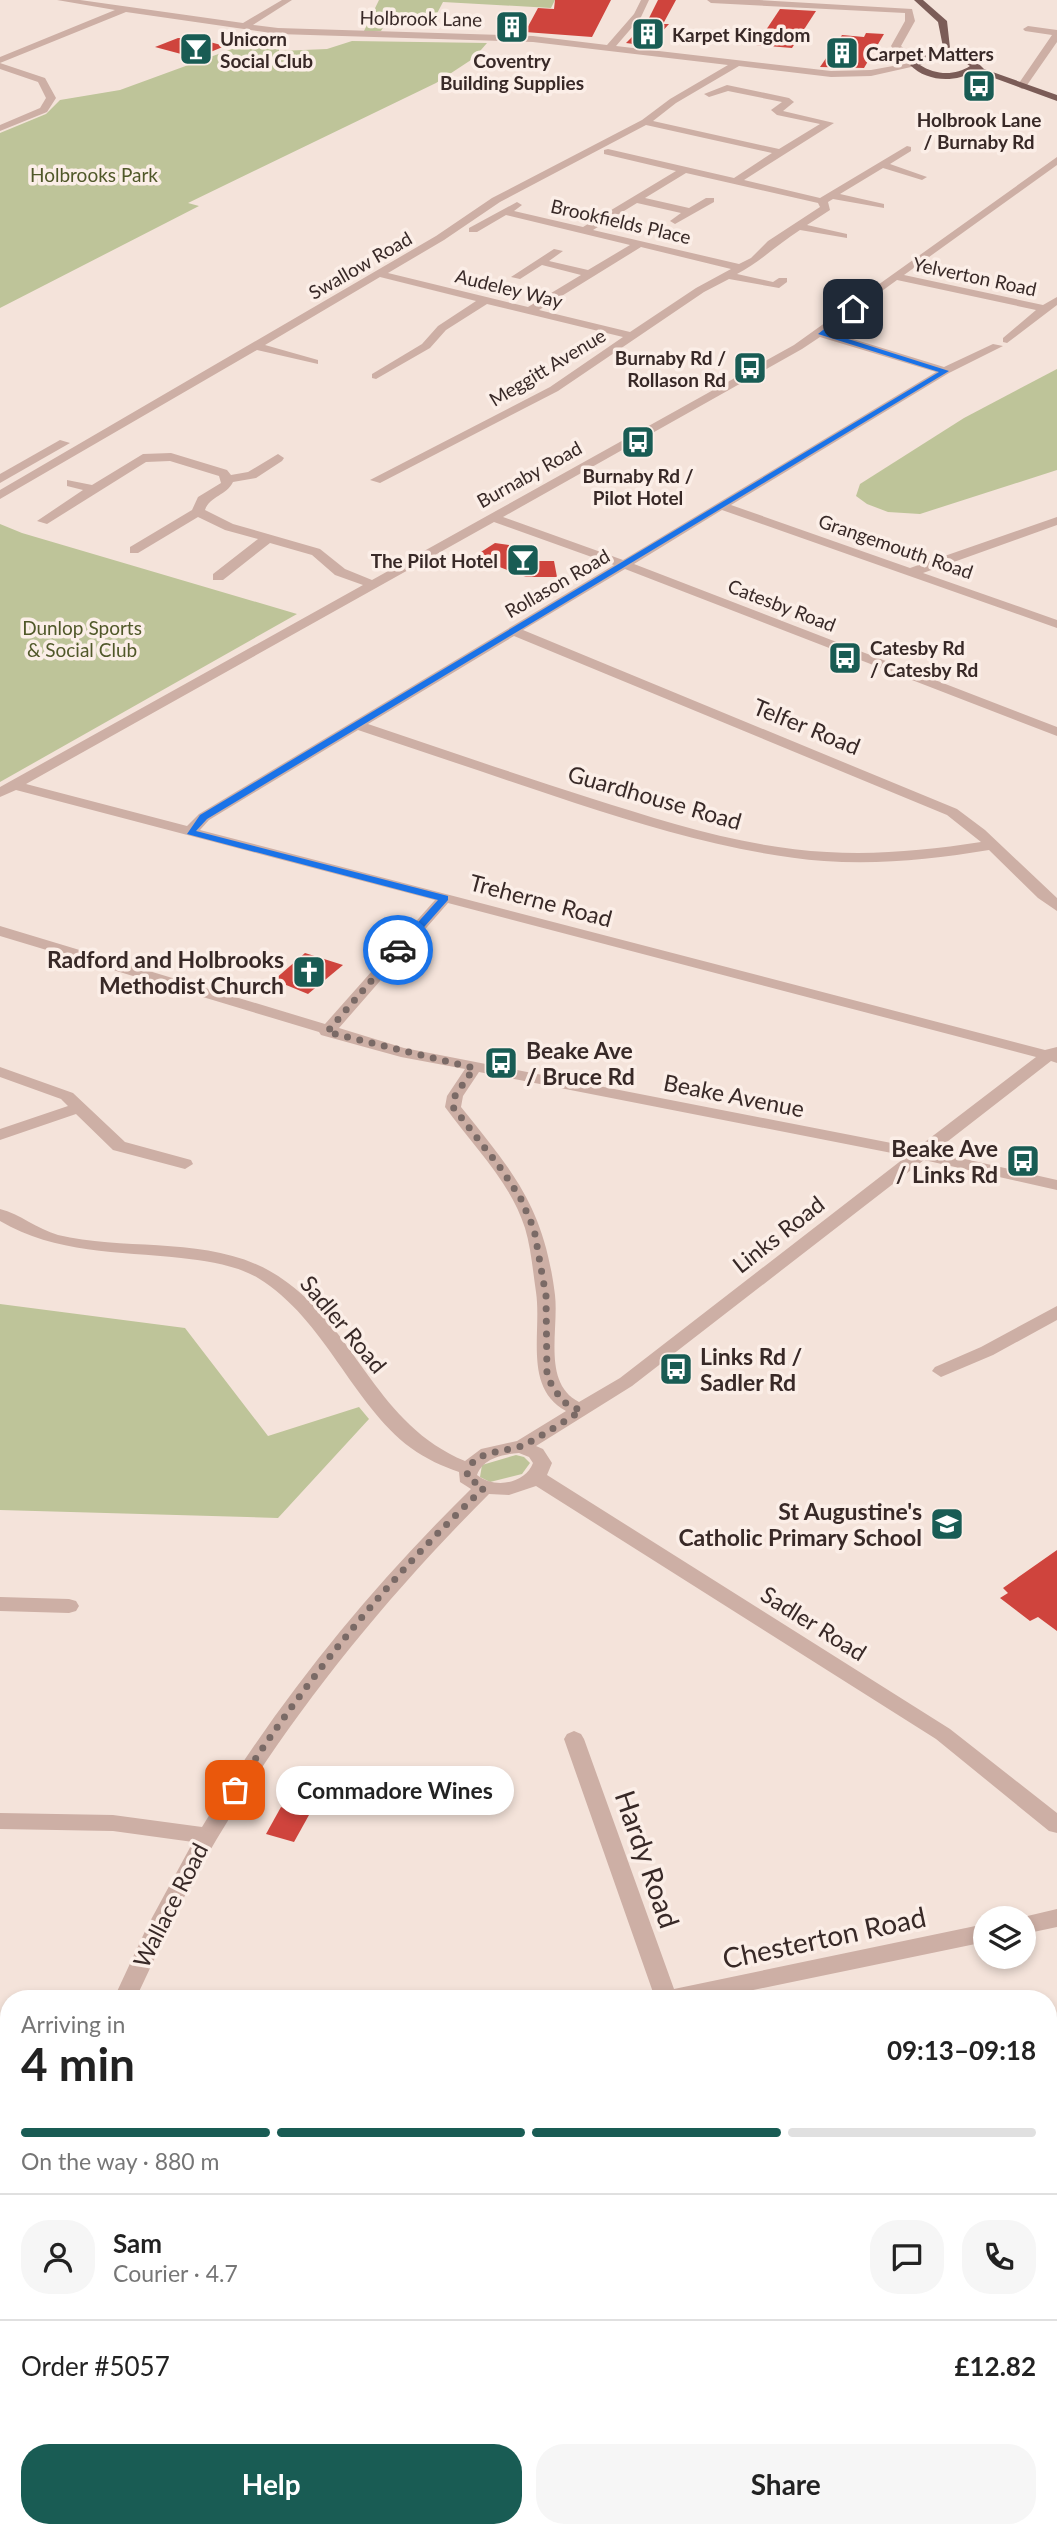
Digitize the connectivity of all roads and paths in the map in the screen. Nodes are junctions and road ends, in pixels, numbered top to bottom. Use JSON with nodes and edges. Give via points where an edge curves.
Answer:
{"nodes":[{"id":1,"x":61,"y":0,"type":"edge"},
{"id":2,"x":288,"y":0,"type":"edge"},
{"id":3,"x":645,"y":0,"type":"edge"},
{"id":4,"x":711,"y":0,"type":"edge"},
{"id":5,"x":918,"y":0,"type":"edge"},
{"id":6,"x":126,"y":9,"type":"junction"},
{"id":7,"x":243,"y":27,"type":"junction"},
{"id":8,"x":1028,"y":29,"type":"dead end"},
{"id":9,"x":1057,"y":34,"type":"edge"},
{"id":10,"x":943,"y":36,"type":"junction"},
{"id":11,"x":610,"y":47,"type":"junction"},
{"id":12,"x":956,"y":55,"type":"junction"},
{"id":13,"x":919,"y":59,"type":"junction"},
{"id":14,"x":0,"y":60,"type":"edge"},
{"id":15,"x":736,"y":64,"type":"junction"},
{"id":16,"x":0,"y":66,"type":"edge"},
{"id":17,"x":975,"y":68,"type":"junction"},
{"id":18,"x":781,"y":70,"type":"junction"},
{"id":19,"x":927,"y":73,"type":"junction"},
{"id":20,"x":958,"y":75,"type":"junction"},
{"id":21,"x":1022,"y":86,"type":"junction"},
{"id":22,"x":709,"y":94,"type":"dead end"},
{"id":23,"x":1057,"y":98,"type":"edge"},
{"id":24,"x":1057,"y":105,"type":"edge"},
{"id":25,"x":841,"y":116,"type":"dead end"},
{"id":26,"x":646,"y":122,"type":"junction"},
{"id":27,"x":829,"y":123,"type":"junction"},
{"id":28,"x":3,"y":125,"type":"edge"},
{"id":29,"x":621,"y":145,"type":"dead end"},
{"id":30,"x":907,"y":149,"type":"dead end"},
{"id":31,"x":608,"y":152,"type":"junction"},
{"id":32,"x":781,"y":152,"type":"junction"},
{"id":33,"x":1057,"y":160,"type":"edge"},
{"id":34,"x":593,"y":161,"type":"dead end"},
{"id":35,"x":883,"y":165,"type":"junction"},
{"id":36,"x":682,"y":171,"type":"junction"},
{"id":37,"x":922,"y":177,"type":"dead end"},
{"id":38,"x":737,"y":180,"type":"junction"},
{"id":39,"x":827,"y":198,"type":"junction"},
{"id":40,"x":635,"y":200,"type":"junction"},
{"id":41,"x":710,"y":200,"type":"dead end"},
{"id":42,"x":517,"y":205,"type":"dead end"},
{"id":43,"x":880,"y":206,"type":"dead end"},
{"id":44,"x":505,"y":212,"type":"junction"},
{"id":45,"x":691,"y":212,"type":"junction"},
{"id":46,"x":675,"y":221,"type":"dead end"},
{"id":47,"x":798,"y":226,"type":"junction"},
{"id":48,"x":587,"y":229,"type":"junction"},
{"id":49,"x":473,"y":230,"type":"dead end"},
{"id":50,"x":843,"y":236,"type":"dead end"},
{"id":51,"x":637,"y":245,"type":"junction"},
{"id":52,"x":558,"y":251,"type":"dead end"},
{"id":53,"x":541,"y":262,"type":"junction"},
{"id":54,"x":742,"y":268,"type":"junction"},
{"id":55,"x":379,"y":274,"type":"junction"},
{"id":56,"x":590,"y":274,"type":"junction"},
{"id":57,"x":731,"y":275,"type":"junction"},
{"id":58,"x":516,"y":277,"type":"dead end"},
{"id":59,"x":897,"y":277,"type":"junction"},
{"id":60,"x":783,"y":280,"type":"dead end"},
{"id":61,"x":485,"y":300,"type":"junction"},
{"id":62,"x":1057,"y":300,"type":"edge"},
{"id":63,"x":1045,"y":309,"type":"junction"},
{"id":64,"x":530,"y":311,"type":"junction"},
{"id":65,"x":820,"y":333,"type":"junction"},
{"id":66,"x":631,"y":336,"type":"junction"},
{"id":67,"x":256,"y":346,"type":"junction"},
{"id":68,"x":302,"y":369,"type":"dead end"},
{"id":69,"x":946,"y":371,"type":"junction"},
{"id":70,"x":376,"y":376,"type":"dead end"},
{"id":71,"x":64,"y":443,"type":"dead end"},
{"id":72,"x":278,"y":458,"type":"dead end"},
{"id":73,"x":0,"y":479,"type":"edge"},
{"id":74,"x":228,"y":479,"type":"junction"},
{"id":75,"x":376,"y":480,"type":"dead end"},
{"id":76,"x":71,"y":483,"type":"dead end"},
{"id":77,"x":93,"y":489,"type":"junction"},
{"id":78,"x":0,"y":495,"type":"edge"},
{"id":79,"x":721,"y":506,"type":"junction"},
{"id":80,"x":198,"y":512,"type":"junction"},
{"id":81,"x":492,"y":517,"type":"junction"},
{"id":82,"x":43,"y":521,"type":"dead end"},
{"id":83,"x":1054,"y":525,"type":"edge"},
{"id":84,"x":133,"y":536,"type":"dead end"},
{"id":85,"x":268,"y":538,"type":"junction"},
{"id":86,"x":149,"y":541,"type":"junction"},
{"id":87,"x":134,"y":550,"type":"dead end"},
{"id":88,"x":626,"y":565,"type":"junction"},
{"id":89,"x":912,"y":572,"type":"junction"},
{"id":90,"x":218,"y":577,"type":"dead end"},
{"id":91,"x":372,"y":584,"type":"junction"},
{"id":92,"x":1057,"y":624,"type":"edge"},
{"id":93,"x":513,"y":631,"type":"junction"},
{"id":94,"x":356,"y":725,"type":"junction"},
{"id":95,"x":1057,"y":732,"type":"edge"},
{"id":96,"x":7,"y":789,"type":"edge"},
{"id":97,"x":190,"y":832,"type":"junction"},
{"id":98,"x":991,"y":845,"type":"junction"},
{"id":99,"x":444,"y":898,"type":"junction"},
{"id":100,"x":1057,"y":906,"type":"edge"},
{"id":101,"x":0,"y":931,"type":"edge"},
{"id":102,"x":327,"y":1032,"type":"junction"},
{"id":103,"x":1054,"y":1054,"type":"edge"},
{"id":104,"x":474,"y":1068,"type":"junction"},
{"id":105,"x":0,"y":1072,"type":"edge"},
{"id":106,"x":78,"y":1108,"type":"junction"},
{"id":107,"x":0,"y":1135,"type":"edge"},
{"id":108,"x":920,"y":1154,"type":"junction"},
{"id":109,"x":185,"y":1164,"type":"dead end"},
{"id":110,"x":1057,"y":1185,"type":"edge"},
{"id":111,"x":0,"y":1214,"type":"edge"},
{"id":112,"x":1057,"y":1312,"type":"edge"},
{"id":113,"x":941,"y":1371,"type":"dead end"},
{"id":114,"x":581,"y":1411,"type":"junction"},
{"id":115,"x":521,"y":1447,"type":"junction"},
{"id":116,"x":468,"y":1469,"type":"junction"},
{"id":117,"x":536,"y":1476,"type":"junction"},
{"id":118,"x":484,"y":1488,"type":"junction"},
{"id":119,"x":0,"y":1604,"type":"edge"},
{"id":120,"x":69,"y":1606,"type":"dead end"},
{"id":121,"x":574,"y":1739,"type":"dead end"},
{"id":122,"x":0,"y":1821,"type":"edge"},
{"id":123,"x":1057,"y":1825,"type":"edge"},
{"id":124,"x":205,"y":1836,"type":"junction"},
{"id":125,"x":1057,"y":1918,"type":"edge"},
{"id":126,"x":1036,"y":1922,"type":"edge"},
{"id":127,"x":973,"y":1936,"type":"edge"},
{"id":128,"x":129,"y":1990,"type":"edge"},
{"id":129,"x":663,"y":1990,"type":"edge"},
{"id":130,"x":712,"y":1990,"type":"edge"}],
"edges":[{"from":1,"to":6,"type":"street","name":"Holbrook Lane"},
{"from":2,"to":7,"type":"street"},
{"from":3,"to":11,"type":"street"},
{"from":4,"to":13,"type":"street","via":[[909,11],[910,21],[896,46],[900,53]]},
{"from":5,"to":10,"type":"main road","via":[[942,21]]},
{"from":6,"to":7,"type":"street","name":"Holbrook Lane"},
{"from":6,"to":14,"type":"street"},
{"from":7,"to":11,"type":"street","name":"Holbrook Lane","via":[[309,34],[522,38]]},
{"from":8,"to":9,"type":"street"},
{"from":9,"to":21,"type":"street"},
{"from":10,"to":12,"type":"main road","via":[[946,49]]},
{"from":10,"to":13,"type":"main road"},
{"from":11,"to":15,"type":"street","name":"Holbrook Lane"},
{"from":12,"to":13,"type":"main road"},
{"from":12,"to":17,"type":"main road","via":[[972,61]]},
{"from":13,"to":18,"type":"street","name":"Holbrook Lane","via":[[871,74]]},
{"from":13,"to":19,"type":"main road"},
{"from":15,"to":18,"type":"street","name":"Holbrook Lane"},
{"from":15,"to":26,"type":"street","name":"Swallow Road"},
{"from":16,"to":28,"type":"street","via":[[42,80],[51,92],[44,110]]},
{"from":17,"to":20,"type":"main road"},
{"from":17,"to":21,"type":"main road"},
{"from":18,"to":19,"type":"street","name":"Holbrook Lane","via":[[843,80]]},
{"from":19,"to":20,"type":"main road"},
{"from":20,"to":24,"type":"main road"},
{"from":21,"to":23,"type":"main road"},
{"from":22,"to":27,"type":"street","via":[[727,88],[786,100],[789,102],[776,110],[780,113]]},
{"from":25,"to":27,"type":"street"},
{"from":26,"to":32,"type":"street"},
{"from":26,"to":55,"type":"street","name":"Swallow Road","via":[[496,200]]},
{"from":27,"to":32,"type":"street"},
{"from":29,"to":31,"type":"street"},
{"from":30,"to":35,"type":"street"},
{"from":31,"to":34,"type":"street"},
{"from":31,"to":36,"type":"street"},
{"from":32,"to":38,"type":"street"},
{"from":33,"to":59,"type":"street","name":"Burnaby Road"},
{"from":35,"to":37,"type":"street"},
{"from":35,"to":39,"type":"street"},
{"from":36,"to":38,"type":"street"},
{"from":36,"to":40,"type":"street"},
{"from":38,"to":39,"type":"street"},
{"from":39,"to":43,"type":"street"},
{"from":39,"to":47,"type":"street","name":"Meggitt Avenue","via":[[827,208]]},
{"from":40,"to":45,"type":"street"},
{"from":40,"to":48,"type":"street"},
{"from":41,"to":45,"type":"street"},
{"from":42,"to":44,"type":"street","name":"Brookfields Place"},
{"from":44,"to":48,"type":"street","name":"Brookfields Place"},
{"from":44,"to":49,"type":"street"},
{"from":45,"to":46,"type":"street"},
{"from":47,"to":50,"type":"street"},
{"from":47,"to":54,"type":"street","name":"Meggitt Avenue"},
{"from":48,"to":51,"type":"street","name":"Brookfields Place"},
{"from":51,"to":54,"type":"street","name":"Brookfields Place"},
{"from":51,"to":56,"type":"street"},
{"from":52,"to":53,"type":"street"},
{"from":53,"to":56,"type":"street"},
{"from":53,"to":58,"type":"street"},
{"from":54,"to":57,"type":"street","name":"Meggitt Avenue"},
{"from":55,"to":61,"type":"street","name":"Audeley Way"},
{"from":55,"to":67,"type":"street","name":"Swallow Road"},
{"from":56,"to":64,"type":"street"},
{"from":57,"to":60,"type":"street","via":[[775,286]]},
{"from":57,"to":66,"type":"street","name":"Meggitt Avenue"},
{"from":59,"to":63,"type":"street","name":"Yelverton Road"},
{"from":59,"to":65,"type":"street","name":"Burnaby Road"},
{"from":61,"to":64,"type":"street","name":"Audeley Way"},
{"from":61,"to":70,"type":"street","via":[[442,328],[426,346]]},
{"from":62,"to":63,"type":"street","name":"Yelverton Road"},
{"from":63,"to":69,"type":"street","name":"Yelverton Road","via":[[1002,343]]},
{"from":64,"to":66,"type":"street","name":"Audeley Way"},
{"from":65,"to":69,"type":"street"},
{"from":65,"to":81,"type":"street","name":"Burnaby Road"},
{"from":66,"to":75,"type":"street","name":"Meggitt Avenue","via":[[544,394]]},
{"from":67,"to":68,"type":"street","via":[[319,359]]},
{"from":67,"to":78,"type":"street","name":"Swallow Road"},
{"from":69,"to":79,"type":"street","name":"Rollason Road"},
{"from":71,"to":73,"type":"street"},
{"from":72,"to":74,"type":"street","via":[[252,475]]},
{"from":74,"to":77,"type":"street","via":[[223,473],[156,456],[143,458]]},
{"from":74,"to":80,"type":"street","via":[[202,500]]},
{"from":76,"to":77,"type":"street"},
{"from":77,"to":82,"type":"street"},
{"from":79,"to":88,"type":"street","name":"Rollason Road"},
{"from":79,"to":89,"type":"street","name":"Grangemouth Road"},
{"from":80,"to":85,"type":"street"},
{"from":80,"to":86,"type":"street"},
{"from":81,"to":88,"type":"street","name":"Catesby Road"},
{"from":81,"to":91,"type":"street","name":"Burnaby Road"},
{"from":83,"to":89,"type":"street"},
{"from":84,"to":86,"type":"street"},
{"from":85,"to":90,"type":"street"},
{"from":85,"to":91,"type":"street","via":[[316,552],[340,572]]},
{"from":86,"to":87,"type":"street"},
{"from":88,"to":93,"type":"street","name":"Rollason Road"},
{"from":88,"to":95,"type":"street","name":"Catesby Road"},
{"from":89,"to":92,"type":"street","name":"Grangemouth Road"},
{"from":91,"to":96,"type":"street","name":"Burnaby Road"},
{"from":93,"to":94,"type":"street","name":"Rollason Road"},
{"from":93,"to":98,"type":"street","name":"Telfer Road","via":[[924,799],[968,823]]},
{"from":94,"to":97,"type":"street","name":"Rollason Road","via":[[204,817]]},
{"from":94,"to":98,"type":"street","name":"Guardhouse Road","via":[[671,829],[747,848],[839,859],[907,857]]},
{"from":96,"to":97,"type":"street","name":"Treherne Road"},
{"from":97,"to":99,"type":"street","name":"Treherne Road"},
{"from":98,"to":100,"type":"street","name":"Telfer Road"},
{"from":99,"to":102,"type":"street"},
{"from":99,"to":103,"type":"street","name":"Treherne Road"},
{"from":101,"to":102,"type":"street","name":"Beake Avenue"},
{"from":102,"to":104,"type":"street","name":"Beake Avenue"},
{"from":103,"to":108,"type":"street","name":"Links Road"},
{"from":104,"to":108,"type":"street","name":"Beake Avenue"},
{"from":104,"to":114,"type":"street","via":[[453,1107],[506,1176],[534,1229],[546,1296],[547,1377],[562,1401]]},
{"from":105,"to":106,"type":"street","via":[[63,1094]]},
{"from":106,"to":107,"type":"street"},
{"from":106,"to":109,"type":"street","via":[[118,1146]]},
{"from":108,"to":110,"type":"street","name":"Beake Avenue"},
{"from":108,"to":114,"type":"street","name":"Links Road","via":[[635,1376]]},
{"from":111,"to":116,"type":"street","name":"Sadler Road","via":[[57,1240],[215,1259],[262,1273],[298,1301],[412,1439]]},
{"from":112,"to":113,"type":"street"},
{"from":114,"to":115,"type":"street","name":"Links Road"},
{"from":115,"to":116,"type":"street","name":"Links Road","via":[[494,1451]]},
{"from":115,"to":117,"type":"street","via":[[540,1457],[542,1467]]},
{"from":116,"to":118,"type":"street","via":[[467,1477]]},
{"from":117,"to":118,"type":"street","via":[[511,1488]]},
{"from":117,"to":123,"type":"street","name":"Sadler Road","via":[[943,1734]]},
{"from":118,"to":124,"type":"street","name":"Wallace Road","via":[[381,1596],[307,1688]]},
{"from":119,"to":120,"type":"street"},
{"from":121,"to":129,"type":"street","name":"Hardy Road"},
{"from":122,"to":124,"type":"street","via":[[113,1823]]},
{"from":124,"to":128,"type":"street","name":"Wallace Road"},
{"from":125,"to":126,"type":"street"},
{"from":127,"to":130,"type":"street","name":"Chesterton Road"}]}
